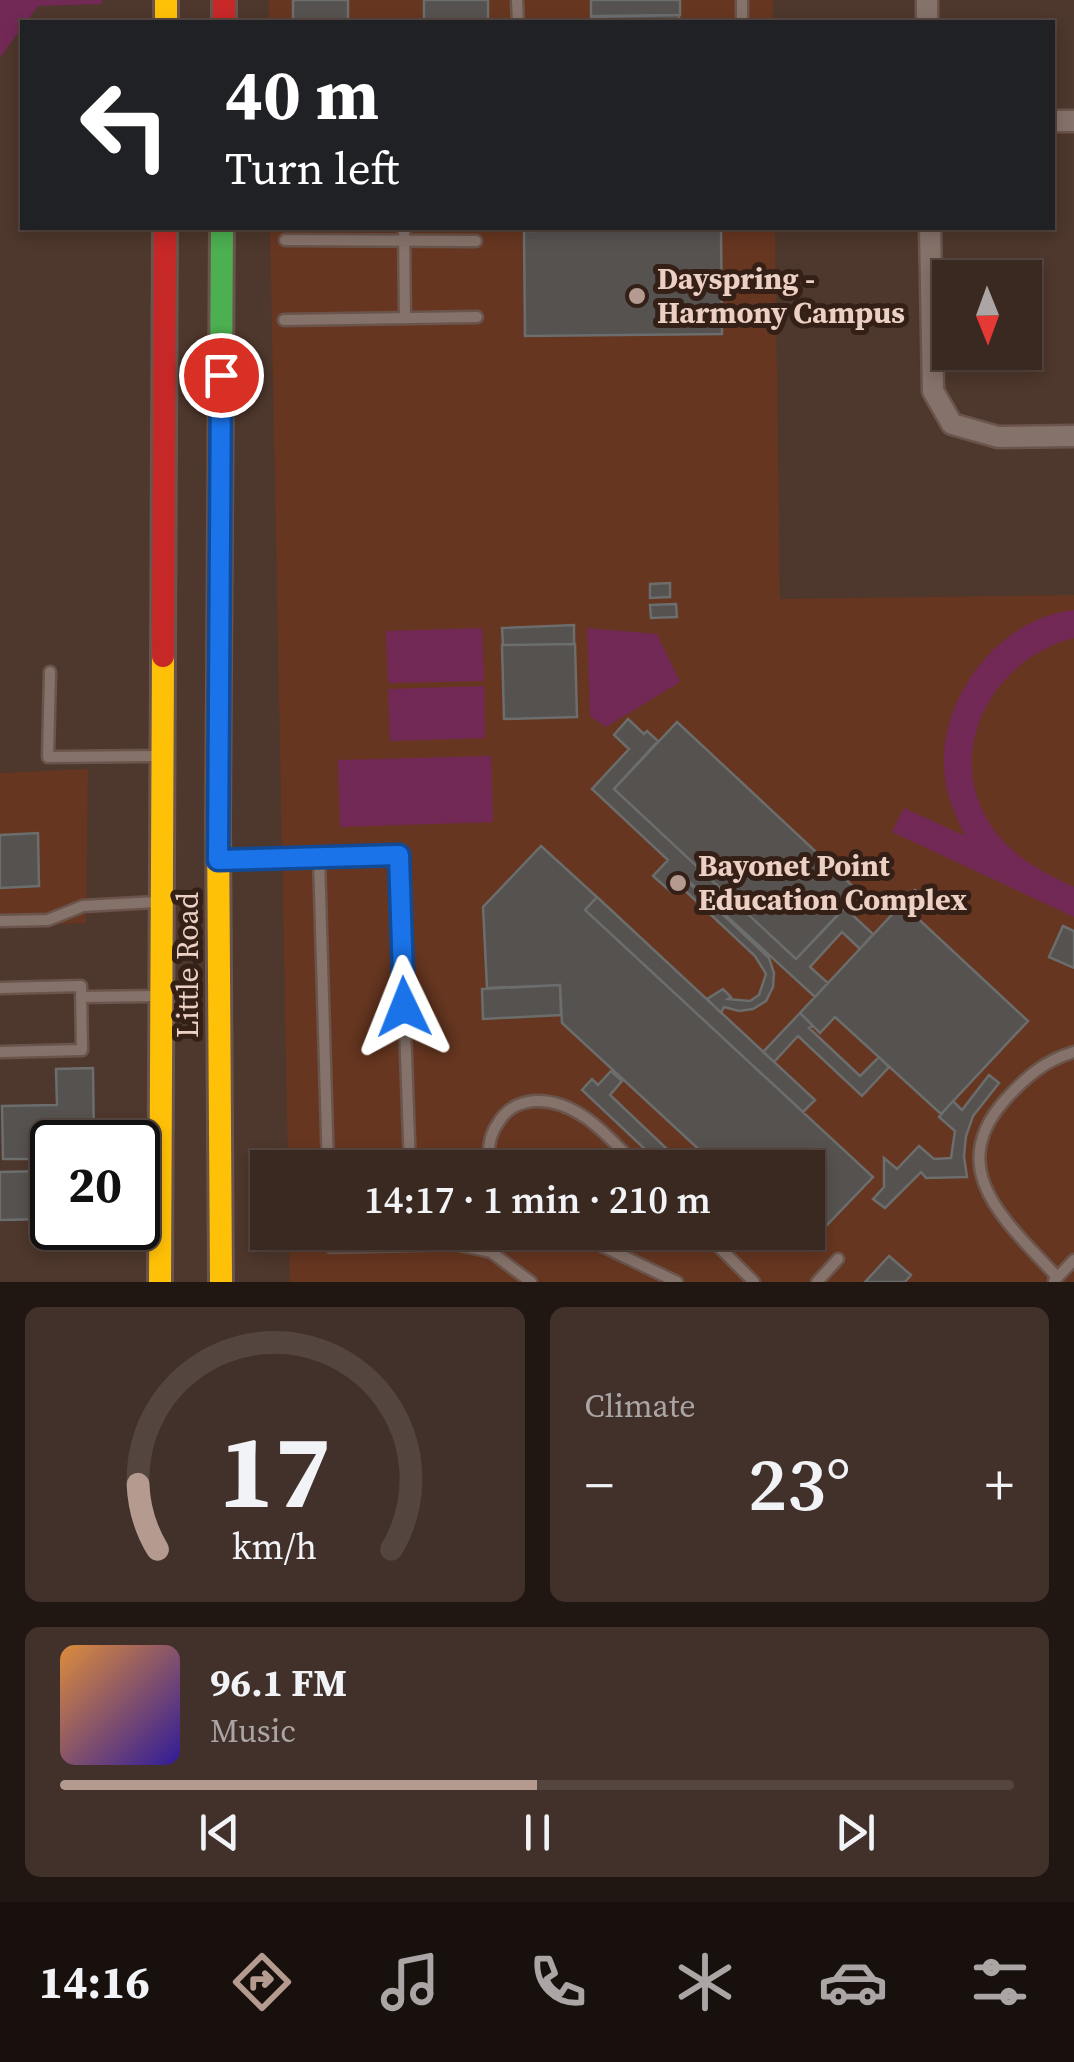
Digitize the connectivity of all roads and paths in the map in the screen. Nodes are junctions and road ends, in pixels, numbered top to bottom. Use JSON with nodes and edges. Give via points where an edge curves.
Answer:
{"nodes":[{"id":1,"x":165,"y":230,"type":"edge"},
{"id":2,"x":222,"y":230,"type":"edge"},
{"id":3,"x":404,"y":230,"type":"edge"},
{"id":4,"x":930,"y":230,"type":"edge"},
{"id":5,"x":285,"y":240,"type":"dead end"},
{"id":6,"x":404,"y":240,"type":"junction"},
{"id":7,"x":476,"y":240,"type":"dead end"},
{"id":8,"x":477,"y":317,"type":"dead end"},
{"id":9,"x":405,"y":318,"type":"junction"},
{"id":10,"x":284,"y":320,"type":"dead end"},
{"id":11,"x":1074,"y":436,"type":"edge"},
{"id":12,"x":50,"y":672,"type":"dead end"},
{"id":13,"x":163,"y":756,"type":"junction"},
{"id":14,"x":319,"y":858,"type":"junction"},
{"id":15,"x":218,"y":860,"type":"junction"},
{"id":16,"x":162,"y":902,"type":"junction"},
{"id":17,"x":0,"y":921,"type":"edge"},
{"id":18,"x":0,"y":988,"type":"edge"},
{"id":19,"x":162,"y":996,"type":"junction"},
{"id":20,"x":81,"y":997,"type":"junction"},
{"id":21,"x":0,"y":1052,"type":"edge"},
{"id":22,"x":1074,"y":1052,"type":"edge"},
{"id":23,"x":327,"y":1150,"type":"edge"},
{"id":24,"x":409,"y":1150,"type":"edge"},
{"id":25,"x":490,"y":1150,"type":"edge"},
{"id":26,"x":621,"y":1150,"type":"edge"},
{"id":27,"x":482,"y":1250,"type":"edge"},
{"id":28,"x":610,"y":1250,"type":"edge"},
{"id":29,"x":722,"y":1250,"type":"edge"},
{"id":30,"x":838,"y":1259,"type":"dead end"},
{"id":31,"x":1074,"y":1260,"type":"edge"},
{"id":32,"x":1054,"y":1280,"type":"edge"},
{"id":33,"x":160,"y":1282,"type":"edge"},
{"id":34,"x":221,"y":1282,"type":"edge"},
{"id":35,"x":531,"y":1282,"type":"edge"},
{"id":36,"x":677,"y":1282,"type":"edge"},
{"id":37,"x":754,"y":1282,"type":"edge"},
{"id":38,"x":817,"y":1282,"type":"edge"}],
"edges":[{"from":1,"to":13,"type":"main road","name":"Little Road"},
{"from":2,"to":15,"type":"main road","name":"Little Road"},
{"from":3,"to":6,"type":"lane"},
{"from":4,"to":11,"type":"street","via":[[933,391],[952,424],[998,437]]},
{"from":5,"to":6,"type":"lane"},
{"from":6,"to":7,"type":"lane"},
{"from":6,"to":9,"type":"lane"},
{"from":8,"to":9,"type":"lane"},
{"from":9,"to":10,"type":"lane"},
{"from":12,"to":13,"type":"lane","via":[[48,757]]},
{"from":13,"to":16,"type":"main road","name":"Little Road"},
{"from":14,"to":15,"type":"lane"},
{"from":14,"to":23,"type":"lane"},
{"from":14,"to":24,"type":"lane","via":[[399,855]]},
{"from":15,"to":34,"type":"main road","name":"Little Road"},
{"from":16,"to":17,"type":"lane","via":[[84,906],[48,920]]},
{"from":16,"to":19,"type":"main road","name":"Little Road"},
{"from":18,"to":20,"type":"lane","via":[[81,986]]},
{"from":19,"to":20,"type":"lane"},
{"from":19,"to":33,"type":"main road","name":"Little Road"},
{"from":20,"to":21,"type":"lane","via":[[82,1050]]},
{"from":22,"to":32,"type":"lane","via":[[1024,1078],[998,1108],[978,1162],[997,1210]]},
{"from":25,"to":26,"type":"lane","via":[[490,1135],[504,1111],[554,1101],[592,1120]]},
{"from":27,"to":35,"type":"lane"},
{"from":28,"to":36,"type":"lane"},
{"from":29,"to":37,"type":"lane"},
{"from":30,"to":38,"type":"lane"},
{"from":31,"to":32,"type":"lane"}]}
